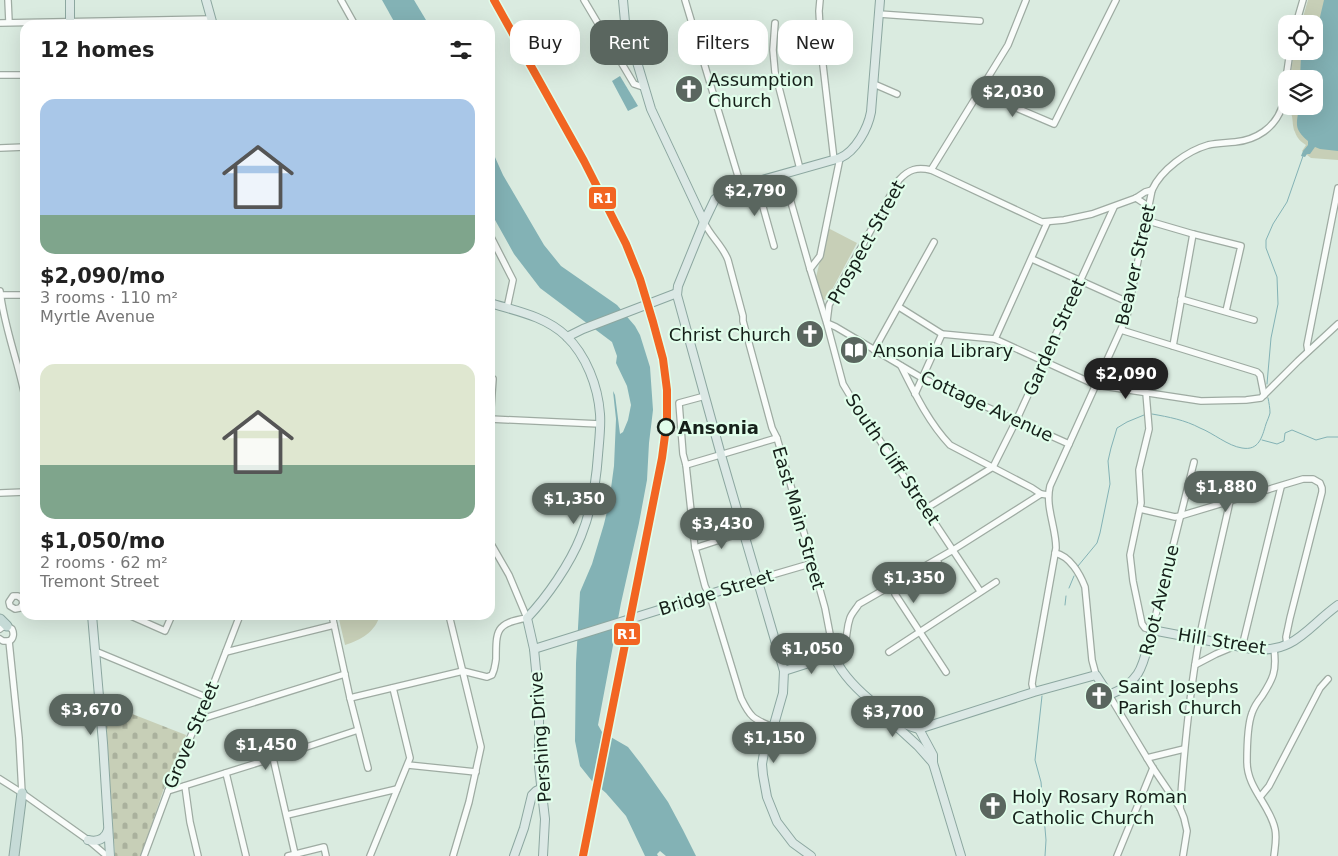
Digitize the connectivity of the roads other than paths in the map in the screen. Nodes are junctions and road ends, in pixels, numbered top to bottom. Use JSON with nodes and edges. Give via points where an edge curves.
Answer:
{"nodes":[{"id":1,"x":8,"y":0,"type":"edge"},
{"id":2,"x":70,"y":0,"type":"edge"},
{"id":3,"x":206,"y":0,"type":"edge"},
{"id":4,"x":341,"y":0,"type":"edge"},
{"id":5,"x":584,"y":0,"type":"edge"},
{"id":6,"x":622,"y":0,"type":"edge"},
{"id":7,"x":684,"y":0,"type":"edge"},
{"id":8,"x":820,"y":0,"type":"edge"},
{"id":9,"x":880,"y":0,"type":"edge"},
{"id":10,"x":1026,"y":0,"type":"edge"},
{"id":11,"x":1116,"y":0,"type":"edge"},
{"id":12,"x":1303,"y":0,"type":"edge"},
{"id":13,"x":878,"y":14,"type":"junction"},
{"id":14,"x":1299,"y":15,"type":"edge"},
{"id":15,"x":70,"y":20,"type":"edge"},
{"id":16,"x":211,"y":20,"type":"edge"},
{"id":17,"x":352,"y":20,"type":"edge"},
{"id":18,"x":980,"y":21,"type":"dead end"},
{"id":19,"x":9,"y":22,"type":"junction"},
{"id":20,"x":20,"y":22,"type":"edge"},
{"id":21,"x":0,"y":23,"type":"edge"},
{"id":22,"x":775,"y":23,"type":"dead end"},
{"id":23,"x":1289,"y":60,"type":"edge"},
{"id":24,"x":0,"y":75,"type":"edge"},
{"id":25,"x":20,"y":75,"type":"edge"},
{"id":26,"x":874,"y":84,"type":"junction"},
{"id":27,"x":643,"y":87,"type":"junction"},
{"id":28,"x":980,"y":92,"type":"junction"},
{"id":29,"x":898,"y":94,"type":"dead end"},
{"id":30,"x":20,"y":147,"type":"edge"},
{"id":31,"x":0,"y":148,"type":"edge"},
{"id":32,"x":837,"y":159,"type":"junction"},
{"id":33,"x":800,"y":169,"type":"junction"},
{"id":34,"x":931,"y":170,"type":"junction"},
{"id":35,"x":783,"y":174,"type":"junction"},
{"id":36,"x":756,"y":182,"type":"junction"},
{"id":37,"x":741,"y":186,"type":"junction"},
{"id":38,"x":1338,"y":188,"type":"edge"},
{"id":39,"x":1152,"y":190,"type":"junction"},
{"id":40,"x":1136,"y":198,"type":"junction"},
{"id":41,"x":715,"y":199,"type":"junction"},
{"id":42,"x":695,"y":205,"type":"junction"},
{"id":43,"x":1148,"y":206,"type":"junction"},
{"id":44,"x":1114,"y":207,"type":"junction"},
{"id":45,"x":1145,"y":220,"type":"junction"},
{"id":46,"x":704,"y":222,"type":"junction"},
{"id":47,"x":1047,"y":222,"type":"junction"},
{"id":48,"x":1193,"y":234,"type":"junction"},
{"id":49,"x":934,"y":242,"type":"dead end"},
{"id":50,"x":495,"y":245,"type":"edge"},
{"id":51,"x":774,"y":246,"type":"dead end"},
{"id":52,"x":1032,"y":259,"type":"junction"},
{"id":53,"x":810,"y":269,"type":"junction"},
{"id":54,"x":1080,"y":280,"type":"junction"},
{"id":55,"x":0,"y":291,"type":"edge"},
{"id":56,"x":677,"y":293,"type":"junction"},
{"id":57,"x":0,"y":295,"type":"edge"},
{"id":58,"x":20,"y":295,"type":"edge"},
{"id":59,"x":1182,"y":299,"type":"junction"},
{"id":60,"x":1130,"y":302,"type":"junction"},
{"id":61,"x":495,"y":304,"type":"edge"},
{"id":62,"x":900,"y":307,"type":"junction"},
{"id":63,"x":507,"y":308,"type":"junction"},
{"id":64,"x":1226,"y":311,"type":"junction"},
{"id":65,"x":1254,"y":320,"type":"dead end"},
{"id":66,"x":827,"y":323,"type":"junction"},
{"id":67,"x":1338,"y":324,"type":"edge"},
{"id":68,"x":1121,"y":330,"type":"junction"},
{"id":69,"x":942,"y":334,"type":"junction"},
{"id":70,"x":567,"y":337,"type":"junction"},
{"id":71,"x":995,"y":339,"type":"junction"},
{"id":72,"x":1173,"y":346,"type":"junction"},
{"id":73,"x":874,"y":350,"type":"junction"},
{"id":74,"x":1308,"y":352,"type":"junction"},
{"id":75,"x":1044,"y":361,"type":"junction"},
{"id":76,"x":902,"y":366,"type":"junction"},
{"id":77,"x":20,"y":378,"type":"edge"},
{"id":78,"x":922,"y":378,"type":"junction"},
{"id":79,"x":1096,"y":385,"type":"junction"},
{"id":80,"x":1146,"y":393,"type":"junction"},
{"id":81,"x":915,"y":394,"type":"junction"},
{"id":82,"x":1264,"y":395,"type":"junction"},
{"id":83,"x":705,"y":396,"type":"junction"},
{"id":84,"x":495,"y":420,"type":"edge"},
{"id":85,"x":1016,"y":421,"type":"junction"},
{"id":86,"x":600,"y":424,"type":"junction"},
{"id":87,"x":777,"y":438,"type":"junction"},
{"id":88,"x":1069,"y":444,"type":"junction"},
{"id":89,"x":722,"y":454,"type":"junction"},
{"id":90,"x":1194,"y":462,"type":"dead end"},
{"id":91,"x":686,"y":465,"type":"junction"},
{"id":92,"x":993,"y":468,"type":"junction"},
{"id":93,"x":1281,"y":486,"type":"junction"},
{"id":94,"x":20,"y":492,"type":"edge"},
{"id":95,"x":0,"y":493,"type":"edge"},
{"id":96,"x":1041,"y":494,"type":"junction"},
{"id":97,"x":1048,"y":495,"type":"junction"},
{"id":98,"x":1230,"y":501,"type":"junction"},
{"id":99,"x":925,"y":509,"type":"junction"},
{"id":100,"x":1140,"y":509,"type":"junction"},
{"id":101,"x":1180,"y":516,"type":"junction"},
{"id":102,"x":744,"y":532,"type":"junction"},
{"id":103,"x":695,"y":548,"type":"junction"},
{"id":104,"x":495,"y":550,"type":"edge"},
{"id":105,"x":954,"y":550,"type":"junction"},
{"id":106,"x":1055,"y":553,"type":"junction"},
{"id":107,"x":813,"y":563,"type":"junction"},
{"id":108,"x":758,"y":579,"type":"junction"},
{"id":109,"x":996,"y":582,"type":"dead end"},
{"id":110,"x":980,"y":591,"type":"junction"},
{"id":111,"x":709,"y":594,"type":"junction"},
{"id":112,"x":1338,"y":605,"type":"edge"},
{"id":113,"x":527,"y":618,"type":"junction"},
{"id":114,"x":92,"y":620,"type":"edge"},
{"id":115,"x":140,"y":620,"type":"edge"},
{"id":116,"x":170,"y":620,"type":"edge"},
{"id":117,"x":238,"y":620,"type":"edge"},
{"id":118,"x":333,"y":620,"type":"edge"},
{"id":119,"x":450,"y":620,"type":"edge"},
{"id":120,"x":2,"y":625,"type":"edge"},
{"id":121,"x":334,"y":625,"type":"junction"},
{"id":122,"x":1152,"y":630,"type":"junction"},
{"id":123,"x":920,"y":633,"type":"junction"},
{"id":124,"x":0,"y":639,"type":"edge"},
{"id":125,"x":1199,"y":639,"type":"junction"},
{"id":126,"x":9,"y":641,"type":"junction"},
{"id":127,"x":1287,"y":645,"type":"junction"},
{"id":128,"x":1238,"y":646,"type":"junction"},
{"id":129,"x":534,"y":649,"type":"junction"},
{"id":130,"x":1274,"y":649,"type":"junction"},
{"id":131,"x":95,"y":651,"type":"junction"},
{"id":132,"x":226,"y":652,"type":"junction"},
{"id":133,"x":889,"y":652,"type":"dead end"},
{"id":134,"x":834,"y":655,"type":"junction"},
{"id":135,"x":1195,"y":665,"type":"junction"},
{"id":136,"x":463,"y":671,"type":"junction"},
{"id":137,"x":784,"y":671,"type":"junction"},
{"id":138,"x":946,"y":672,"type":"dead end"},
{"id":139,"x":344,"y":674,"type":"junction"},
{"id":140,"x":1096,"y":675,"type":"junction"},
{"id":141,"x":1328,"y":679,"type":"dead end"},
{"id":142,"x":393,"y":688,"type":"junction"},
{"id":143,"x":1034,"y":692,"type":"junction"},
{"id":144,"x":1110,"y":695,"type":"junction"},
{"id":145,"x":208,"y":698,"type":"junction"},
{"id":146,"x":350,"y":698,"type":"junction"},
{"id":147,"x":888,"y":714,"type":"junction"},
{"id":148,"x":198,"y":720,"type":"junction"},
{"id":149,"x":773,"y":727,"type":"junction"},
{"id":150,"x":919,"y":729,"type":"junction"},
{"id":151,"x":358,"y":730,"type":"junction"},
{"id":152,"x":918,"y":746,"type":"junction"},
{"id":153,"x":1184,"y":749,"type":"junction"},
{"id":154,"x":273,"y":758,"type":"junction"},
{"id":155,"x":1147,"y":758,"type":"junction"},
{"id":156,"x":933,"y":763,"type":"junction"},
{"id":157,"x":408,"y":764,"type":"junction"},
{"id":158,"x":368,"y":768,"type":"dead end"},
{"id":159,"x":1153,"y":768,"type":"junction"},
{"id":160,"x":476,"y":772,"type":"junction"},
{"id":161,"x":226,"y":773,"type":"junction"},
{"id":162,"x":0,"y":780,"type":"edge"},
{"id":163,"x":185,"y":786,"type":"junction"},
{"id":164,"x":542,"y":788,"type":"junction"},
{"id":165,"x":397,"y":789,"type":"junction"},
{"id":166,"x":168,"y":791,"type":"junction"},
{"id":167,"x":22,"y":792,"type":"junction"},
{"id":168,"x":1260,"y":797,"type":"junction"},
{"id":169,"x":544,"y":802,"type":"junction"},
{"id":170,"x":530,"y":808,"type":"junction"},
{"id":171,"x":1180,"y":808,"type":"junction"},
{"id":172,"x":287,"y":815,"type":"junction"},
{"id":173,"x":108,"y":828,"type":"junction"},
{"id":174,"x":88,"y":840,"type":"junction"},
{"id":175,"x":296,"y":854,"type":"junction"},
{"id":176,"x":14,"y":856,"type":"edge"},
{"id":177,"x":108,"y":856,"type":"edge"},
{"id":178,"x":144,"y":856,"type":"edge"},
{"id":179,"x":198,"y":856,"type":"edge"},
{"id":180,"x":246,"y":856,"type":"edge"},
{"id":181,"x":288,"y":856,"type":"edge"},
{"id":182,"x":326,"y":856,"type":"edge"},
{"id":183,"x":370,"y":856,"type":"edge"},
{"id":184,"x":453,"y":856,"type":"edge"},
{"id":185,"x":514,"y":856,"type":"edge"},
{"id":186,"x":542,"y":856,"type":"edge"},
{"id":187,"x":811,"y":856,"type":"edge"},
{"id":188,"x":962,"y":856,"type":"edge"},
{"id":189,"x":1117,"y":856,"type":"edge"},
{"id":190,"x":1183,"y":856,"type":"edge"},
{"id":191,"x":1274,"y":856,"type":"edge"}],
"edges":[{"from":1,"to":19,"type":"street"},
{"from":2,"to":15,"type":"main road"},
{"from":3,"to":16,"type":"main road"},
{"from":4,"to":17,"type":"street"},
{"from":5,"to":27,"type":"street","via":[[634,84]]},
{"from":6,"to":27,"type":"main road"},
{"from":7,"to":37,"type":"street"},
{"from":8,"to":32,"type":"street","via":[[821,48]]},
{"from":9,"to":13,"type":"main road"},
{"from":10,"to":28,"type":"street","via":[[1008,45]]},
{"from":11,"to":28,"type":"street","via":[[1054,124]]},
{"from":12,"to":14,"type":"street"},
{"from":13,"to":18,"type":"street"},
{"from":13,"to":26,"type":"main road"},
{"from":19,"to":20,"type":"street"},
{"from":19,"to":21,"type":"street"},
{"from":22,"to":33,"type":"street","via":[[775,72]]},
{"from":23,"to":39,"type":"street","name":"Beaver Street","via":[[1282,107],[1272,125],[1250,139],[1214,144],[1193,152],[1166,170]]},
{"from":24,"to":25,"type":"street"},
{"from":26,"to":29,"type":"street"},
{"from":26,"to":32,"type":"main road","via":[[869,122],[849,152]]},
{"from":27,"to":42,"type":"main road"},
{"from":28,"to":34,"type":"street"},
{"from":30,"to":31,"type":"street"},
{"from":32,"to":33,"type":"main road"},
{"from":32,"to":53,"type":"street","via":[[820,256]]},
{"from":33,"to":35,"type":"main road"},
{"from":34,"to":47,"type":"street","via":[[1038,221]]},
{"from":34,"to":66,"type":"street","name":"Prospect Street","via":[[914,170],[899,180],[829,305]]},
{"from":35,"to":36,"type":"main road"},
{"from":35,"to":53,"type":"street","name":"South Cliff Street"},
{"from":36,"to":37,"type":"main road"},
{"from":36,"to":51,"type":"street"},
{"from":37,"to":41,"type":"main road"},
{"from":38,"to":74,"type":"street"},
{"from":39,"to":40,"type":"street"},
{"from":39,"to":43,"type":"street","name":"Beaver Street"},
{"from":40,"to":43,"type":"street"},
{"from":40,"to":44,"type":"street"},
{"from":41,"to":42,"type":"main road"},
{"from":41,"to":46,"type":"main road"},
{"from":42,"to":46,"type":"main road"},
{"from":43,"to":45,"type":"street","name":"Beaver Street"},
{"from":44,"to":47,"type":"street","via":[[1082,217]]},
{"from":44,"to":54,"type":"street","name":"Garden Street"},
{"from":45,"to":48,"type":"street"},
{"from":45,"to":60,"type":"street","name":"Beaver Street"},
{"from":46,"to":56,"type":"main road"},
{"from":46,"to":87,"type":"street","name":"East Main Street","via":[[727,256],[742,321]]},
{"from":47,"to":52,"type":"street"},
{"from":48,"to":59,"type":"street"},
{"from":48,"to":64,"type":"street","via":[[1241,246]]},
{"from":49,"to":62,"type":"street"},
{"from":50,"to":63,"type":"street","via":[[513,280]]},
{"from":52,"to":54,"type":"street"},
{"from":52,"to":71,"type":"street"},
{"from":53,"to":66,"type":"street","name":"South Cliff Street"},
{"from":54,"to":60,"type":"street"},
{"from":54,"to":75,"type":"street","name":"Garden Street"},
{"from":55,"to":57,"type":"street"},
{"from":56,"to":70,"type":"main road"},
{"from":56,"to":83,"type":"main road"},
{"from":57,"to":58,"type":"street"},
{"from":57,"to":77,"type":"street"},
{"from":59,"to":64,"type":"street"},
{"from":59,"to":72,"type":"street"},
{"from":60,"to":68,"type":"street","name":"Beaver Street"},
{"from":61,"to":63,"type":"main road"},
{"from":62,"to":69,"type":"street"},
{"from":62,"to":73,"type":"street"},
{"from":63,"to":70,"type":"main road","via":[[542,319]]},
{"from":64,"to":65,"type":"street"},
{"from":66,"to":73,"type":"street","name":"Cottage Avenue"},
{"from":66,"to":99,"type":"street","name":"South Cliff Street","via":[[843,384]]},
{"from":67,"to":74,"type":"street"},
{"from":68,"to":72,"type":"street"},
{"from":68,"to":79,"type":"street","name":"Beaver Street"},
{"from":69,"to":71,"type":"street"},
{"from":69,"to":78,"type":"street"},
{"from":70,"to":86,"type":"main road","via":[[593,379]]},
{"from":71,"to":75,"type":"street"},
{"from":72,"to":82,"type":"street","via":[[1257,372]]},
{"from":73,"to":76,"type":"street","name":"Cottage Avenue"},
{"from":74,"to":82,"type":"street"},
{"from":75,"to":79,"type":"street"},
{"from":75,"to":85,"type":"street","name":"Garden Street"},
{"from":76,"to":78,"type":"street","name":"Cottage Avenue"},
{"from":76,"to":81,"type":"street"},
{"from":78,"to":81,"type":"street"},
{"from":78,"to":85,"type":"street","name":"Cottage Avenue"},
{"from":79,"to":80,"type":"street"},
{"from":79,"to":88,"type":"street","name":"Beaver Street"},
{"from":80,"to":82,"type":"street","via":[[1201,401],[1254,400]]},
{"from":80,"to":100,"type":"street","via":[[1149,430],[1139,470]]},
{"from":81,"to":92,"type":"street","via":[[950,445]]},
{"from":83,"to":89,"type":"main road"},
{"from":83,"to":91,"type":"street","via":[[678,404]]},
{"from":84,"to":86,"type":"street"},
{"from":85,"to":88,"type":"street","name":"Cottage Avenue"},
{"from":85,"to":92,"type":"street","name":"Garden Street"},
{"from":86,"to":113,"type":"main road","via":[[595,491],[581,538],[556,580]]},
{"from":87,"to":89,"type":"street"},
{"from":87,"to":107,"type":"street","name":"East Main Street"},
{"from":88,"to":97,"type":"street","name":"Beaver Street"},
{"from":89,"to":91,"type":"street"},
{"from":89,"to":102,"type":"main road"},
{"from":90,"to":101,"type":"street","name":"Root Avenue"},
{"from":91,"to":103,"type":"street"},
{"from":92,"to":96,"type":"street"},
{"from":92,"to":99,"type":"street"},
{"from":93,"to":98,"type":"street"},
{"from":93,"to":127,"type":"street","via":[[1303,479],[1315,480],[1322,485],[1290,618]]},
{"from":93,"to":128,"type":"street"},
{"from":94,"to":95,"type":"street"},
{"from":96,"to":97,"type":"street"},
{"from":96,"to":105,"type":"street"},
{"from":97,"to":106,"type":"street","name":"Beaver Street"},
{"from":98,"to":101,"type":"street"},
{"from":98,"to":125,"type":"street"},
{"from":99,"to":105,"type":"street","name":"South Cliff Street"},
{"from":100,"to":101,"type":"street"},
{"from":100,"to":122,"type":"street","via":[[1130,561],[1142,624]]},
{"from":101,"to":122,"type":"street","name":"Root Avenue"},
{"from":102,"to":103,"type":"street"},
{"from":102,"to":108,"type":"main road"},
{"from":103,"to":111,"type":"street"},
{"from":104,"to":113,"type":"street","via":[[510,575]]},
{"from":105,"to":110,"type":"street","name":"South Cliff Street"},
{"from":105,"to":123,"type":"street","via":[[895,592]]},
{"from":105,"to":134,"type":"street","via":[[860,604],[850,618],[845,644]]},
{"from":106,"to":140,"type":"street","via":[[1068,559],[1085,587]]},
{"from":106,"to":143,"type":"street","name":"Beaver Street","via":[[1033,677]]},
{"from":107,"to":108,"type":"street","name":"Bridge Street"},
{"from":107,"to":134,"type":"street","name":"East Main Street","via":[[826,608]]},
{"from":108,"to":111,"type":"main road","name":"Bridge Street"},
{"from":108,"to":137,"type":"main road"},
{"from":109,"to":110,"type":"street"},
{"from":110,"to":123,"type":"street"},
{"from":111,"to":129,"type":"main road","name":"Bridge Street"},
{"from":111,"to":149,"type":"street","via":[[747,711],[756,720]]},
{"from":112,"to":127,"type":"main road","name":"Hill Street"},
{"from":113,"to":129,"type":"main road","name":"Pershing Drive"},
{"from":113,"to":136,"type":"street","via":[[507,623],[499,630],[496,666],[492,675],[487,677]]},
{"from":114,"to":131,"type":"main road"},
{"from":115,"to":116,"type":"street","via":[[165,631]]},
{"from":117,"to":132,"type":"street","name":"Grove Street"},
{"from":118,"to":121,"type":"street"},
{"from":119,"to":136,"type":"street"},
{"from":120,"to":126,"type":"street","via":[[12,629],[14,634]]},
{"from":121,"to":132,"type":"street"},
{"from":121,"to":139,"type":"street"},
{"from":122,"to":125,"type":"main road","name":"Hill Street"},
{"from":122,"to":144,"type":"main road","name":"Root Avenue","via":[[1138,674],[1129,684]]},
{"from":123,"to":133,"type":"street"},
{"from":123,"to":138,"type":"street"},
{"from":124,"to":126,"type":"street"},
{"from":125,"to":128,"type":"main road","name":"Hill Street"},
{"from":125,"to":135,"type":"street"},
{"from":126,"to":167,"type":"street","via":[[20,738]]},
{"from":127,"to":130,"type":"main road","name":"Hill Street"},
{"from":128,"to":130,"type":"main road","name":"Hill Street"},
{"from":128,"to":135,"type":"street"},
{"from":129,"to":164,"type":"main road","name":"Pershing Drive","via":[[540,701],[539,767]]},
{"from":130,"to":168,"type":"street","via":[[1273,678],[1253,710],[1250,725],[1247,769]]},
{"from":131,"to":145,"type":"street"},
{"from":131,"to":173,"type":"main road"},
{"from":132,"to":145,"type":"street","name":"Grove Street"},
{"from":134,"to":137,"type":"main road"},
{"from":134,"to":147,"type":"main road","name":"East Main Street","via":[[847,678]]},
{"from":135,"to":153,"type":"street"},
{"from":136,"to":142,"type":"street"},
{"from":136,"to":160,"type":"street","via":[[482,747]]},
{"from":137,"to":149,"type":"main road","via":[[783,693]]},
{"from":139,"to":146,"type":"street"},
{"from":139,"to":148,"type":"street"},
{"from":140,"to":143,"type":"main road"},
{"from":140,"to":144,"type":"main road"},
{"from":141,"to":168,"type":"street"},
{"from":142,"to":146,"type":"street"},
{"from":142,"to":157,"type":"street","via":[[410,758]]},
{"from":143,"to":150,"type":"main road"},
{"from":144,"to":155,"type":"street"},
{"from":145,"to":148,"type":"street","name":"Grove Street"},
{"from":146,"to":151,"type":"street"},
{"from":147,"to":150,"type":"main road","name":"East Main Street"},
{"from":147,"to":152,"type":"main road","name":"East Main Street"},
{"from":148,"to":166,"type":"street","name":"Grove Street"},
{"from":149,"to":187,"type":"main road","via":[[762,764],[767,797],[777,822],[790,839]]},
{"from":150,"to":152,"type":"main road"},
{"from":150,"to":156,"type":"main road","via":[[933,755]]},
{"from":151,"to":154,"type":"street"},
{"from":151,"to":158,"type":"street"},
{"from":152,"to":156,"type":"main road","name":"East Main Street"},
{"from":153,"to":155,"type":"street"},
{"from":153,"to":171,"type":"street"},
{"from":154,"to":161,"type":"street"},
{"from":154,"to":172,"type":"street"},
{"from":155,"to":159,"type":"street"},
{"from":156,"to":188,"type":"main road"},
{"from":157,"to":160,"type":"street"},
{"from":157,"to":165,"type":"street"},
{"from":159,"to":171,"type":"street"},
{"from":159,"to":189,"type":"street"},
{"from":160,"to":184,"type":"street"},
{"from":161,"to":163,"type":"street"},
{"from":161,"to":180,"type":"street"},
{"from":162,"to":167,"type":"street"},
{"from":163,"to":166,"type":"street"},
{"from":163,"to":179,"type":"street"},
{"from":164,"to":169,"type":"main road","name":"Pershing Drive"},
{"from":164,"to":170,"type":"main road","via":[[534,793]]},
{"from":165,"to":172,"type":"street"},
{"from":165,"to":183,"type":"street"},
{"from":166,"to":178,"type":"street","name":"Grove Street"},
{"from":167,"to":174,"type":"street"},
{"from":167,"to":176,"type":"highway"},
{"from":168,"to":191,"type":"street","via":[[1275,829]]},
{"from":169,"to":170,"type":"main road"},
{"from":169,"to":186,"type":"main road","name":"Pershing Drive"},
{"from":170,"to":185,"type":"main road"},
{"from":171,"to":190,"type":"street","via":[[1187,831]]},
{"from":172,"to":175,"type":"street"},
{"from":173,"to":174,"type":"main road","via":[[100,840]]},
{"from":173,"to":177,"type":"main road"},
{"from":174,"to":177,"type":"street"},
{"from":175,"to":181,"type":"street"},
{"from":175,"to":182,"type":"street","via":[[324,847]]}]}
